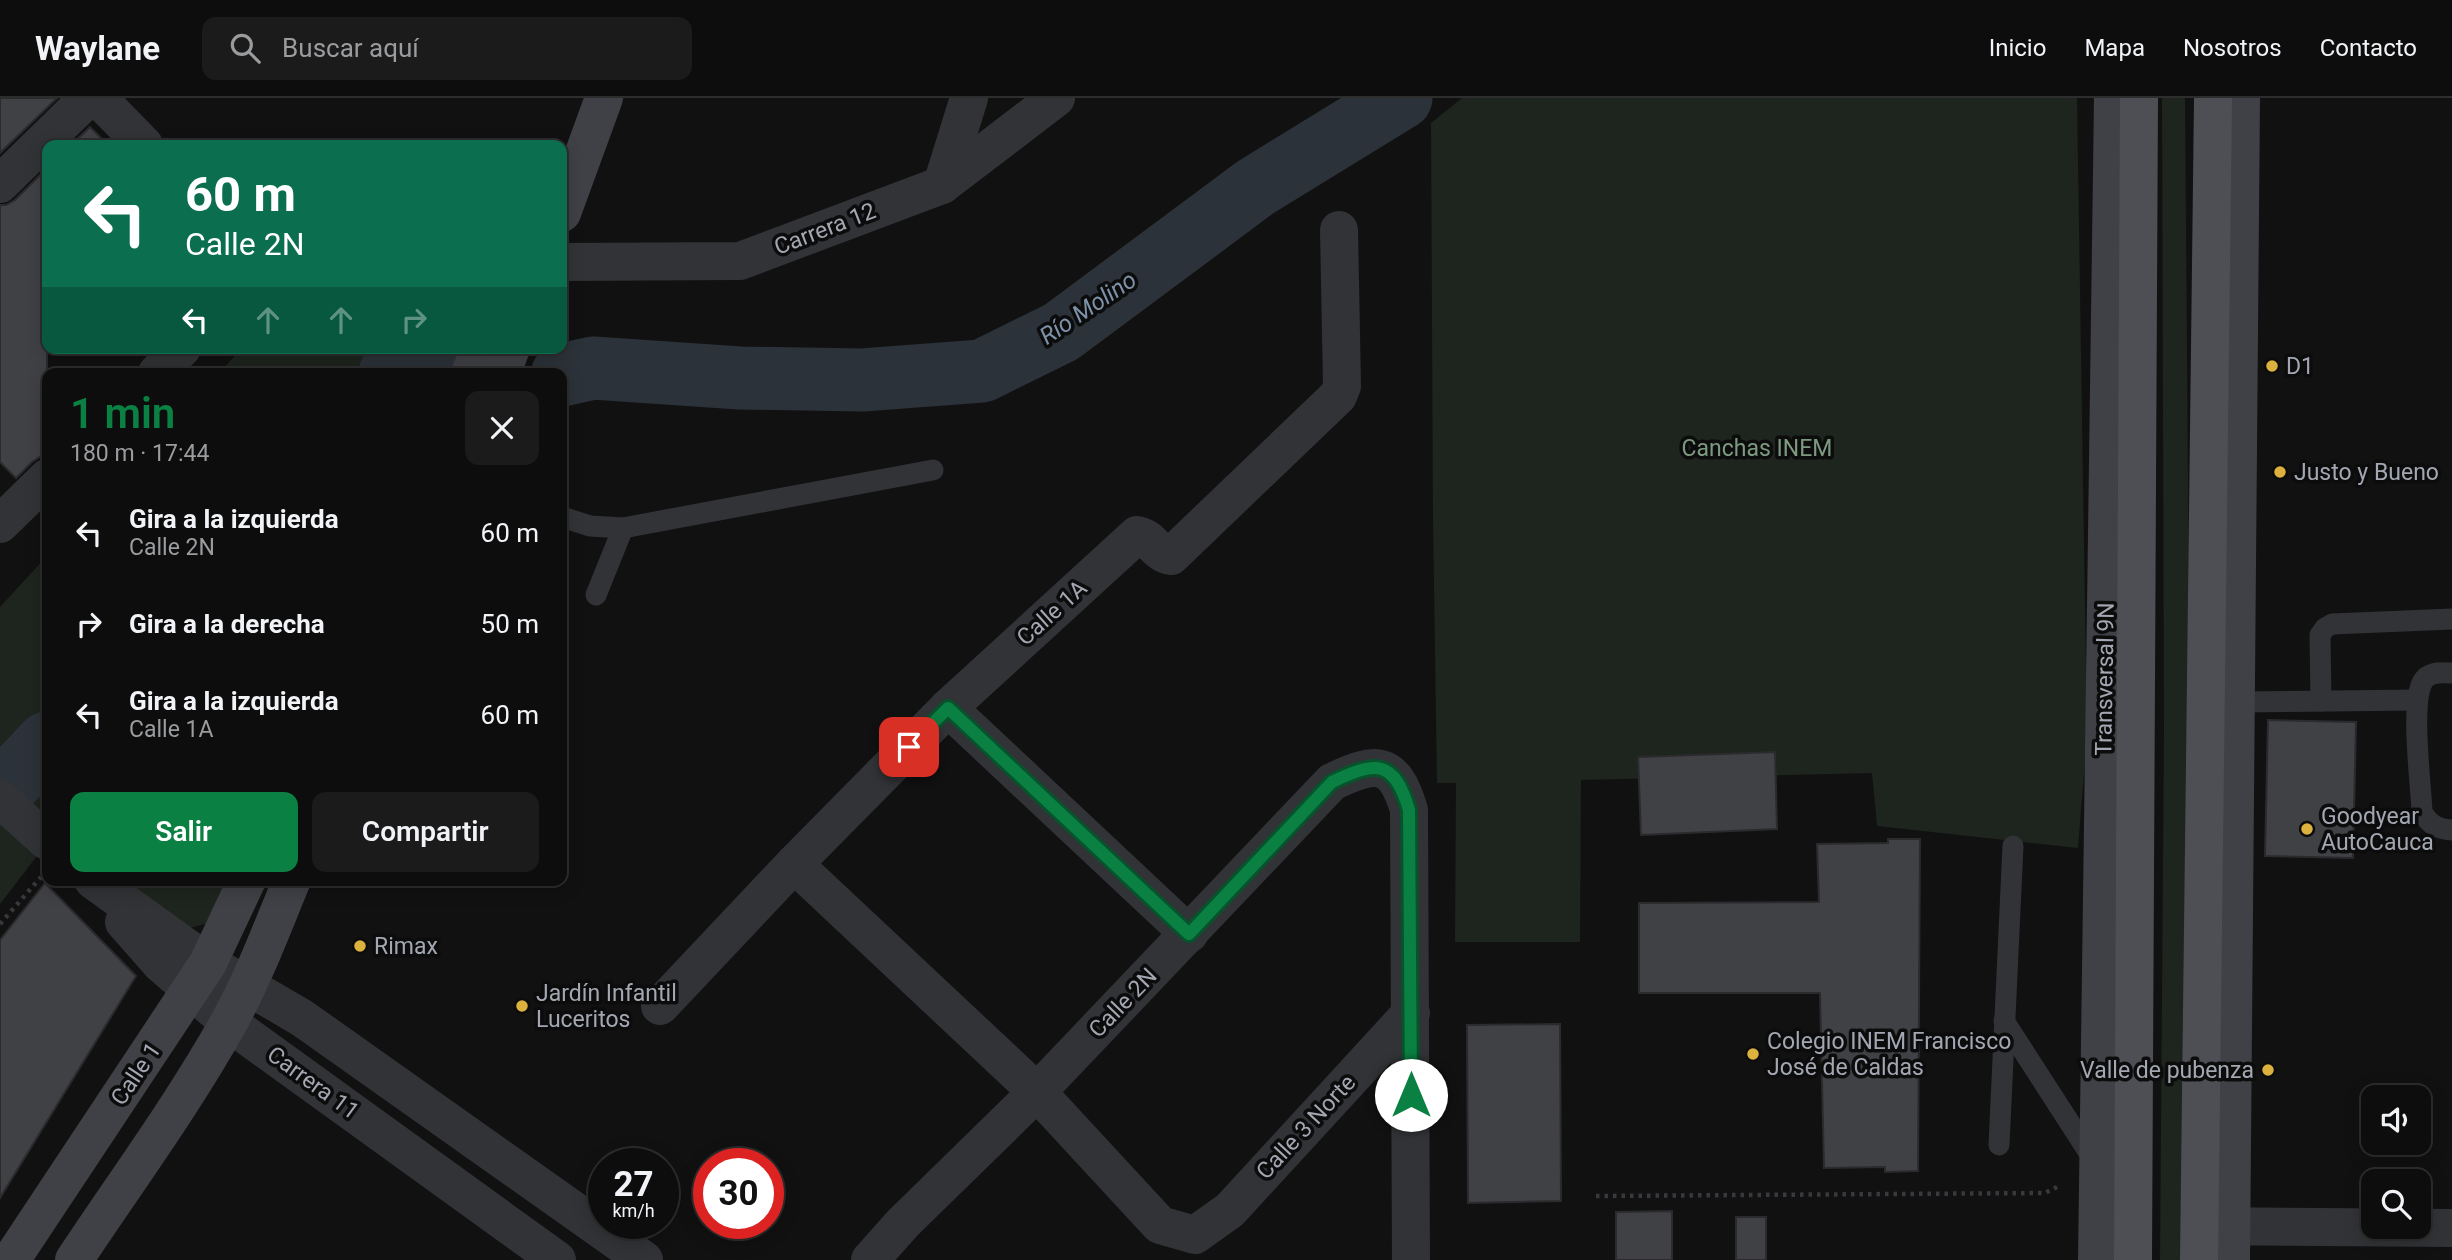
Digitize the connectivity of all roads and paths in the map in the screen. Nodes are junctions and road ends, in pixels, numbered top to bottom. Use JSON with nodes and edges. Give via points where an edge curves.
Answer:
{"nodes":[{"id":1,"x":88,"y":98,"type":"edge"},
{"id":2,"x":98,"y":98,"type":"edge"},
{"id":3,"x":576,"y":98,"type":"edge"},
{"id":4,"x":604,"y":98,"type":"edge"},
{"id":5,"x":969,"y":98,"type":"edge"},
{"id":6,"x":1056,"y":98,"type":"edge"},
{"id":7,"x":2113,"y":98,"type":"edge"},
{"id":8,"x":2139,"y":98,"type":"edge"},
{"id":9,"x":2213,"y":98,"type":"edge"},
{"id":10,"x":2241,"y":98,"type":"edge"},
{"id":11,"x":45,"y":140,"type":"edge"},
{"id":12,"x":139,"y":140,"type":"edge"},
{"id":13,"x":560,"y":140,"type":"edge"},
{"id":14,"x":42,"y":143,"type":"edge"},
{"id":15,"x":0,"y":184,"type":"edge"},
{"id":16,"x":942,"y":185,"type":"junction"},
{"id":17,"x":567,"y":199,"type":"edge"},
{"id":18,"x":1339,"y":230,"type":"dead end"},
{"id":19,"x":567,"y":262,"type":"edge"},
{"id":20,"x":176,"y":354,"type":"edge"},
{"id":21,"x":162,"y":368,"type":"edge"},
{"id":22,"x":933,"y":470,"type":"dead end"},
{"id":23,"x":42,"y":483,"type":"edge"},
{"id":24,"x":567,"y":519,"type":"edge"},
{"id":25,"x":0,"y":524,"type":"edge"},
{"id":26,"x":623,"y":527,"type":"junction"},
{"id":27,"x":596,"y":595,"type":"dead end"},
{"id":28,"x":2452,"y":619,"type":"edge"},
{"id":29,"x":2452,"y":673,"type":"edge"},
{"id":30,"x":2417,"y":700,"type":"junction"},
{"id":31,"x":2321,"y":701,"type":"junction"},
{"id":32,"x":2236,"y":702,"type":"junction"},
{"id":33,"x":948,"y":708,"type":"junction"},
{"id":34,"x":0,"y":799,"type":"edge"},
{"id":35,"x":2452,"y":830,"type":"edge"},
{"id":36,"x":42,"y":837,"type":"edge"},
{"id":37,"x":2013,"y":846,"type":"dead end"},
{"id":38,"x":794,"y":864,"type":"junction"},
{"id":39,"x":42,"y":876,"type":"edge"},
{"id":40,"x":100,"y":886,"type":"edge"},
{"id":41,"x":244,"y":886,"type":"edge"},
{"id":42,"x":289,"y":886,"type":"edge"},
{"id":43,"x":0,"y":924,"type":"edge"},
{"id":44,"x":1189,"y":934,"type":"junction"},
{"id":45,"x":199,"y":977,"type":"junction"},
{"id":46,"x":247,"y":986,"type":"junction"},
{"id":47,"x":660,"y":1006,"type":"dead end"},
{"id":48,"x":1411,"y":1013,"type":"junction"},
{"id":49,"x":2004,"y":1021,"type":"junction"},
{"id":50,"x":229,"y":1023,"type":"junction"},
{"id":51,"x":1037,"y":1092,"type":"junction"},
{"id":52,"x":1999,"y":1145,"type":"dead end"},
{"id":53,"x":2098,"y":1167,"type":"junction"},
{"id":54,"x":1596,"y":1196,"type":"dead end"},
{"id":55,"x":2452,"y":1228,"type":"edge"},
{"id":56,"x":2216,"y":1243,"type":"edge"},
{"id":57,"x":11,"y":1260,"type":"edge"},
{"id":58,"x":74,"y":1260,"type":"edge"},
{"id":59,"x":557,"y":1260,"type":"edge"},
{"id":60,"x":644,"y":1260,"type":"edge"},
{"id":61,"x":870,"y":1260,"type":"edge"},
{"id":62,"x":1411,"y":1260,"type":"edge"},
{"id":63,"x":2097,"y":1260,"type":"edge"},
{"id":64,"x":2133,"y":1260,"type":"edge"}],
"edges":[{"from":1,"to":11,"type":"street"},
{"from":2,"to":12,"type":"street"},
{"from":3,"to":13,"type":"main road"},
{"from":4,"to":17,"type":"main road"},
{"from":5,"to":16,"type":"street"},
{"from":6,"to":16,"type":"street","name":"Carrera 12"},
{"from":7,"to":53,"type":"main road","name":"Transversal 9N"},
{"from":8,"to":64,"type":"main road","name":"Transversal 9N"},
{"from":9,"to":56,"type":"main road"},
{"from":10,"to":32,"type":"main road"},
{"from":14,"to":15,"type":"street"},
{"from":16,"to":19,"type":"street","name":"Carrera 12","via":[[740,261]]},
{"from":18,"to":33,"type":"street","name":"Calle 1A","via":[[1342,386],[1338,396],[1171,556],[1137,536]]},
{"from":20,"to":21,"type":"street"},
{"from":22,"to":26,"type":"lane"},
{"from":23,"to":25,"type":"street"},
{"from":24,"to":26,"type":"lane","via":[[590,526]]},
{"from":26,"to":27,"type":"lane"},
{"from":28,"to":31,"type":"lane","via":[[2325,628],[2320,635]]},
{"from":29,"to":30,"type":"lane","via":[[2433,673],[2423,680]]},
{"from":30,"to":31,"type":"lane"},
{"from":30,"to":35,"type":"lane","via":[[2422,812],[2440,829]]},
{"from":31,"to":32,"type":"lane"},
{"from":32,"to":56,"type":"main road"},
{"from":33,"to":38,"type":"street","name":"Calle 1A"},
{"from":33,"to":44,"type":"street"},
{"from":34,"to":36,"type":"street"},
{"from":37,"to":49,"type":"lane"},
{"from":38,"to":47,"type":"street","name":"Calle 1A"},
{"from":38,"to":51,"type":"street"},
{"from":39,"to":43,"type":"path"},
{"from":40,"to":45,"type":"street","name":"Carrera 11"},
{"from":41,"to":45,"type":"main road","name":"Calle 1"},
{"from":42,"to":46,"type":"main road"},
{"from":44,"to":48,"type":"street","name":"Calle 2N","via":[[1332,782],[1361,768],[1385,769],[1402,784],[1409,810]]},
{"from":44,"to":51,"type":"street","name":"Calle 2N"},
{"from":45,"to":46,"type":"street","name":"Carrera 11"},
{"from":45,"to":50,"type":"street","name":"Carrera 11"},
{"from":45,"to":57,"type":"main road","name":"Calle 1"},
{"from":46,"to":50,"type":"main road"},
{"from":46,"to":60,"type":"street","name":"Carrera 11","via":[[302,1018]]},
{"from":48,"to":51,"type":"street","name":"Calle 3 Norte","via":[[1230,1210],[1195,1235],[1160,1225]]},
{"from":48,"to":62,"type":"street"},
{"from":49,"to":52,"type":"lane"},
{"from":49,"to":53,"type":"lane"},
{"from":50,"to":58,"type":"main road"},
{"from":50,"to":59,"type":"street","name":"Carrera 11"},
{"from":51,"to":61,"type":"street","name":"Calle 2N"},
{"from":53,"to":54,"type":"path","via":[[2045,1193]]},
{"from":53,"to":63,"type":"main road","name":"Transversal 9N"},
{"from":55,"to":56,"type":"street"}]}
